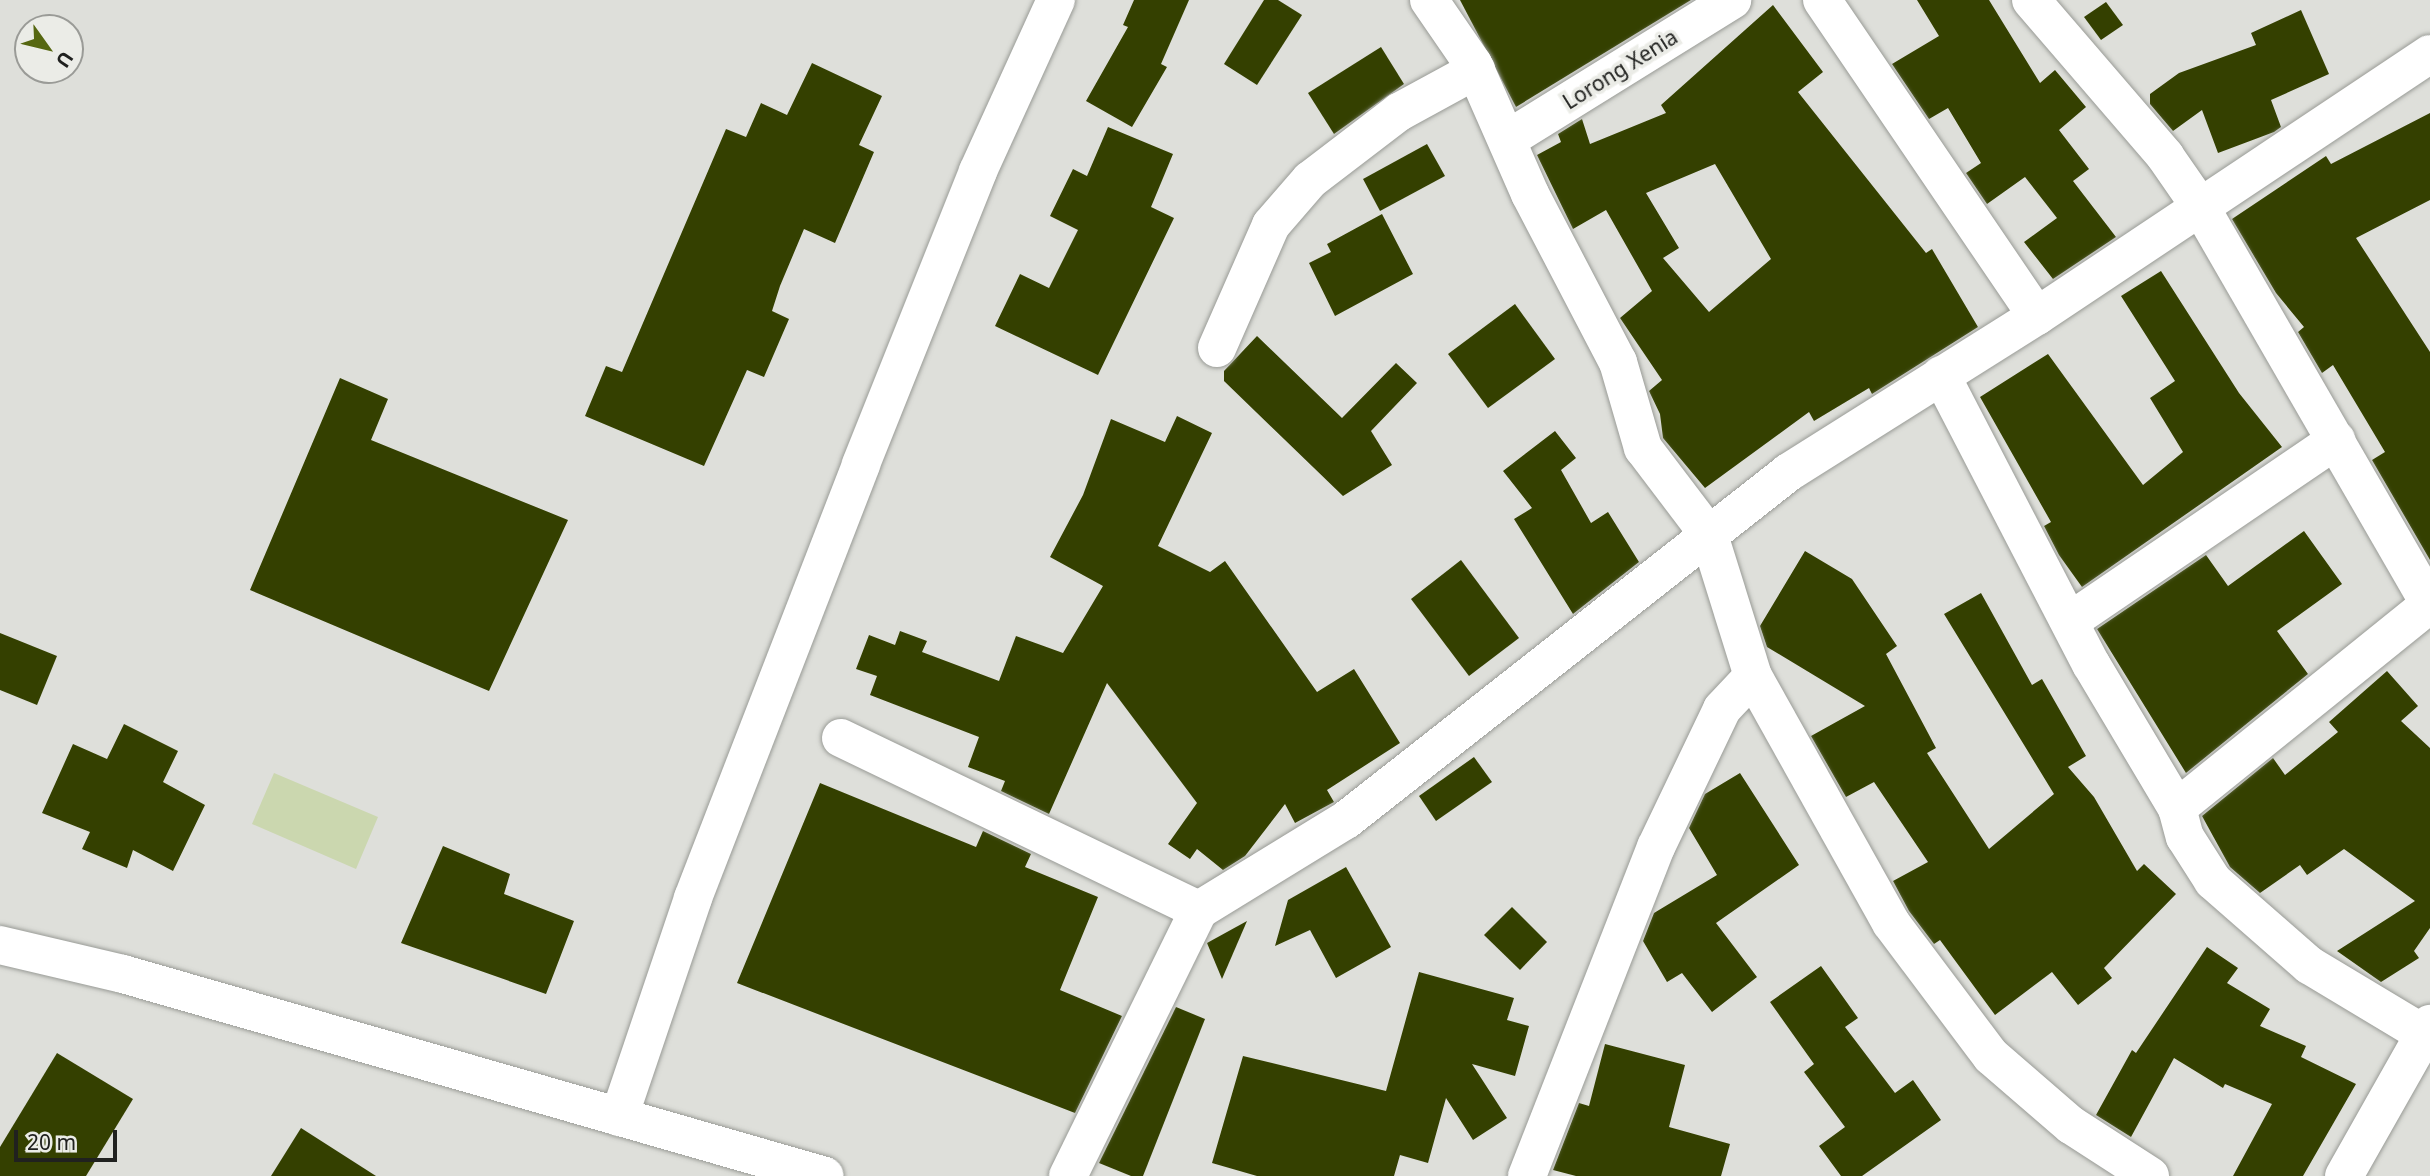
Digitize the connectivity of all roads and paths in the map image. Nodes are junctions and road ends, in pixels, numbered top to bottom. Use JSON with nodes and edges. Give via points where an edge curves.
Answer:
{"nodes":[{"id":1,"x":1056,"y":0,"type":"edge"},
{"id":2,"x":1429,"y":0,"type":"edge"},
{"id":3,"x":1732,"y":0,"type":"edge"},
{"id":4,"x":1822,"y":0,"type":"edge"},
{"id":5,"x":2031,"y":0,"type":"edge"},
{"id":6,"x":2430,"y":54,"type":"edge"},
{"id":7,"x":1476,"y":70,"type":"junction"},
{"id":8,"x":1508,"y":139,"type":"junction"},
{"id":9,"x":2201,"y":208,"type":"junction"},
{"id":10,"x":2037,"y":316,"type":"junction"},
{"id":11,"x":1217,"y":348,"type":"dead end"},
{"id":12,"x":1941,"y":375,"type":"junction"},
{"id":13,"x":2336,"y":440,"type":"junction"},
{"id":14,"x":1709,"y":534,"type":"junction"},
{"id":15,"x":2430,"y":604,"type":"edge"},
{"id":16,"x":2070,"y":621,"type":"junction"},
{"id":17,"x":1753,"y":676,"type":"junction"},
{"id":18,"x":841,"y":738,"type":"dead end"},
{"id":19,"x":2177,"y":808,"type":"junction"},
{"id":20,"x":1199,"y":910,"type":"junction"},
{"id":21,"x":0,"y":945,"type":"edge"},
{"id":22,"x":2427,"y":1029,"type":"edge"},
{"id":23,"x":619,"y":1117,"type":"junction"},
{"id":24,"x":825,"y":1176,"type":"edge"},
{"id":25,"x":1068,"y":1176,"type":"edge"},
{"id":26,"x":1527,"y":1176,"type":"edge"},
{"id":27,"x":2150,"y":1176,"type":"edge"},
{"id":28,"x":2344,"y":1176,"type":"edge"}],
"edges":[{"from":1,"to":23,"type":"street","via":[[978,171],[861,464],[693,898]]},
{"from":2,"to":7,"type":"street"},
{"from":3,"to":8,"type":"street","name":"Lorong Xenia"},
{"from":4,"to":10,"type":"street"},
{"from":5,"to":9,"type":"street","via":[[2148,136]]},
{"from":6,"to":9,"type":"street"},
{"from":7,"to":8,"type":"street"},
{"from":7,"to":11,"type":"street","via":[[1399,112],[1310,180],[1271,225]]},
{"from":8,"to":14,"type":"street","via":[[1557,251],[1618,362],[1643,448]]},
{"from":9,"to":10,"type":"street"},
{"from":9,"to":13,"type":"street"},
{"from":10,"to":12,"type":"street"},
{"from":12,"to":14,"type":"street","via":[[1788,472]]},
{"from":12,"to":16,"type":"street"},
{"from":13,"to":15,"type":"street"},
{"from":13,"to":16,"type":"street"},
{"from":14,"to":17,"type":"street"},
{"from":14,"to":20,"type":"street","via":[[1346,820]]},
{"from":15,"to":19,"type":"street"},
{"from":16,"to":19,"type":"street"},
{"from":17,"to":26,"type":"street","via":[[1722,709],[1656,847]]},
{"from":17,"to":27,"type":"street","via":[[1892,923],[1991,1056],[2071,1125]]},
{"from":18,"to":20,"type":"street"},
{"from":19,"to":22,"type":"street","via":[[2185,837],[2227,897],[2308,965]]},
{"from":20,"to":25,"type":"street"},
{"from":21,"to":23,"type":"street","via":[[123,974]]},
{"from":22,"to":28,"type":"street"},
{"from":23,"to":24,"type":"street"}]}
